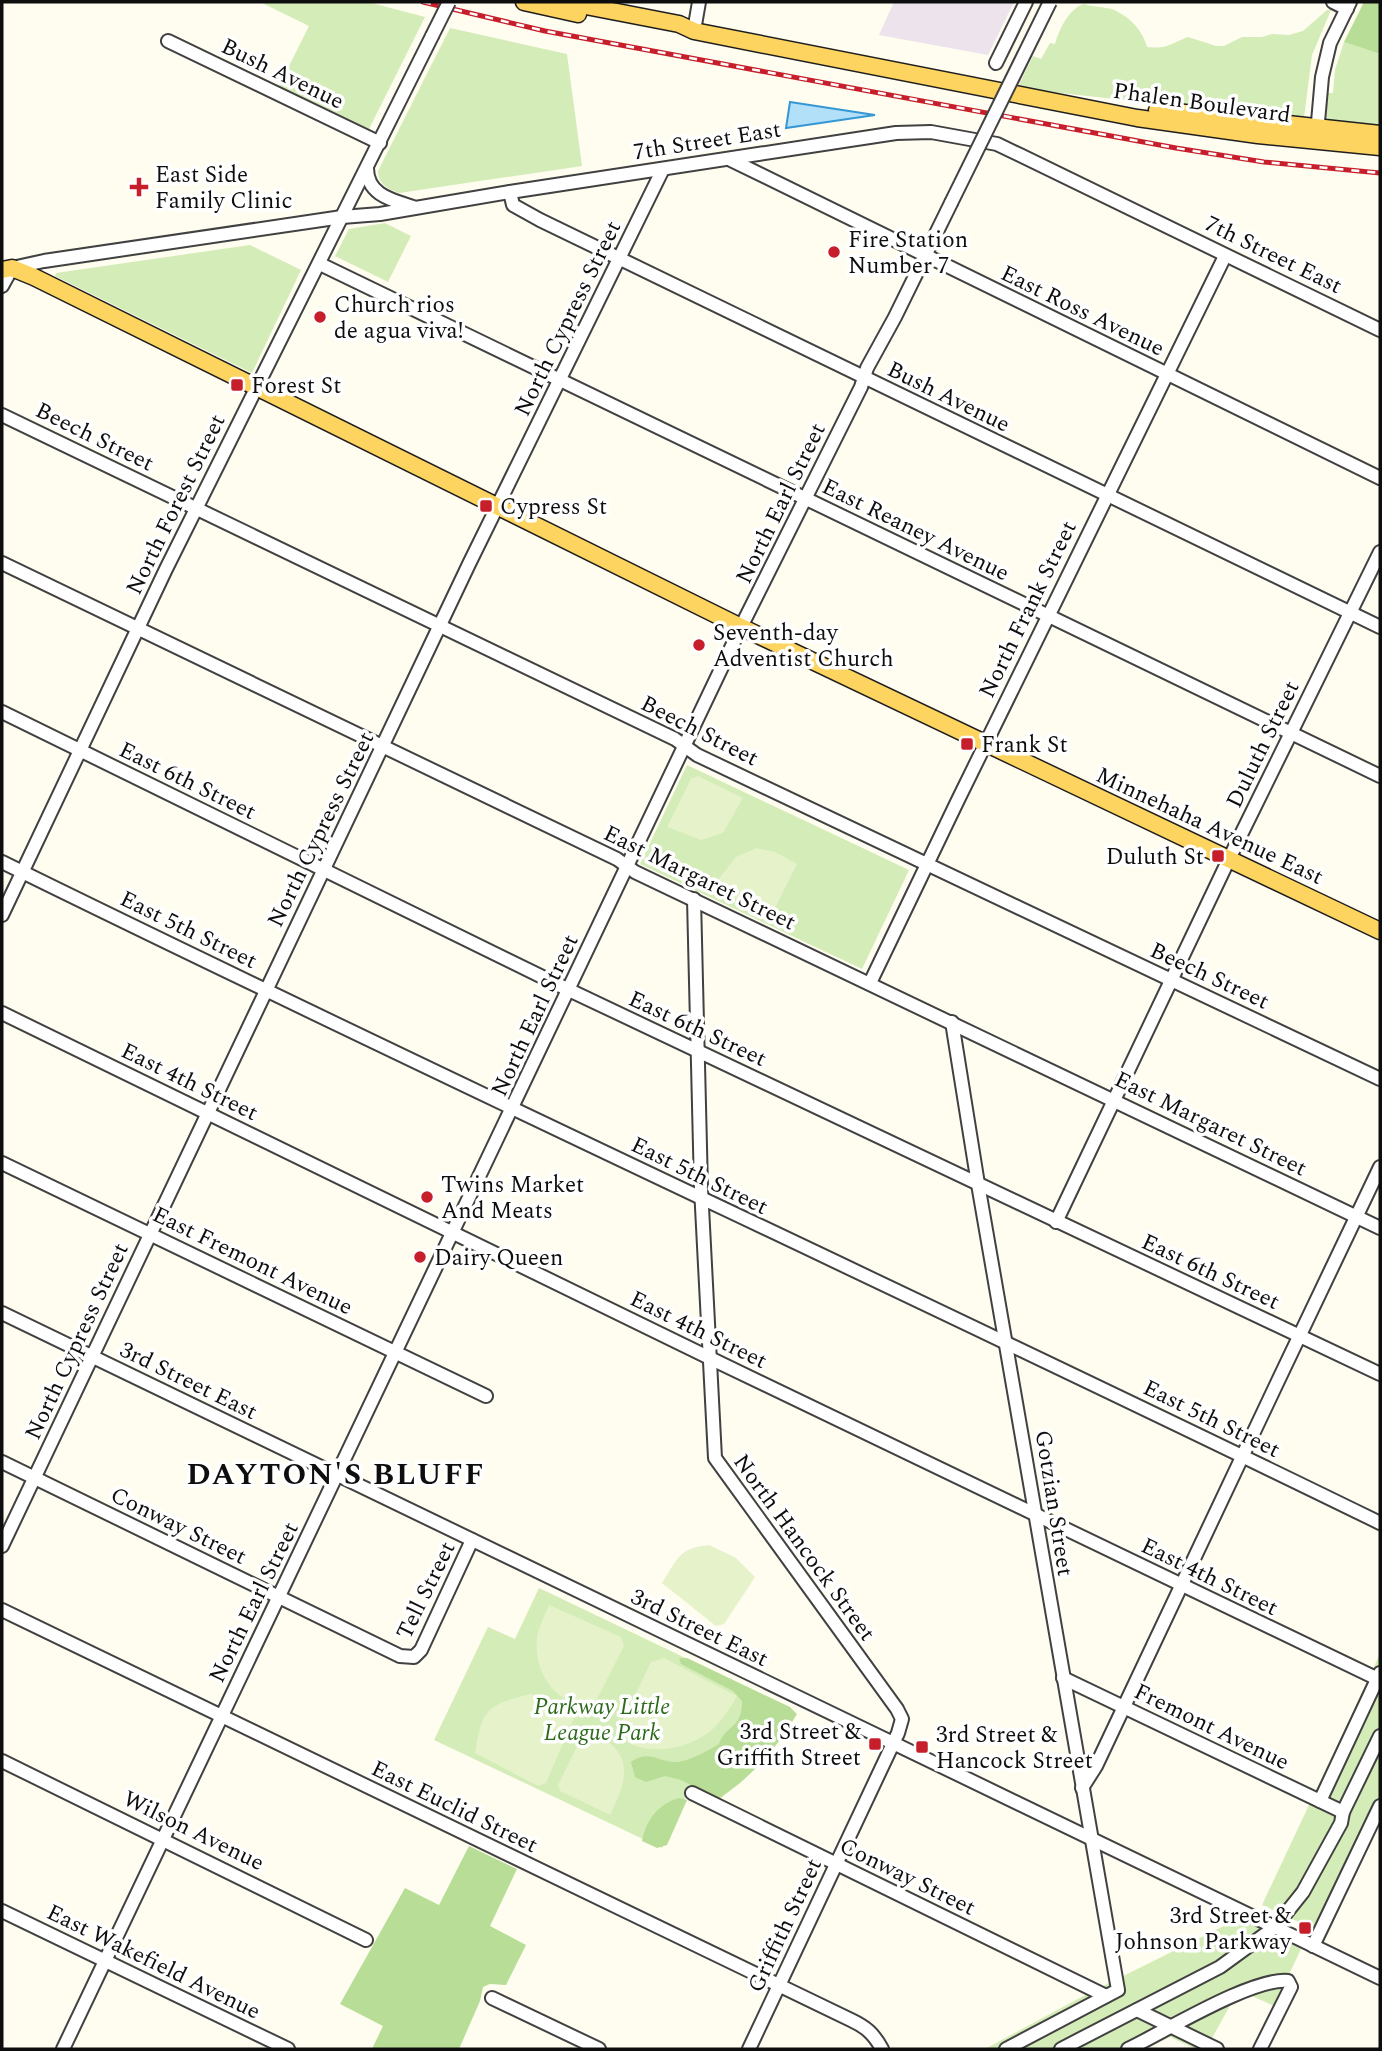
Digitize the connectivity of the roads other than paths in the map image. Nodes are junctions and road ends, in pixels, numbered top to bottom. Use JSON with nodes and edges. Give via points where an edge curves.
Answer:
{"nodes":[{"id":1,"x":449,"y":2,"type":"edge"},
{"id":2,"x":524,"y":2,"type":"edge"},
{"id":3,"x":565,"y":2,"type":"edge"},
{"id":4,"x":699,"y":2,"type":"edge"},
{"id":5,"x":1026,"y":2,"type":"edge"},
{"id":6,"x":1050,"y":2,"type":"edge"},
{"id":7,"x":1333,"y":2,"type":"edge"},
{"id":8,"x":1348,"y":5,"type":"edge"},
{"id":9,"x":694,"y":31,"type":"junction"},
{"id":10,"x":168,"y":40,"type":"dead end"},
{"id":11,"x":996,"y":63,"type":"dead end"},
{"id":12,"x":1317,"y":134,"type":"junction"},
{"id":13,"x":1380,"y":134,"type":"edge"},
{"id":14,"x":380,"y":143,"type":"junction"},
{"id":15,"x":1380,"y":147,"type":"edge"},
{"id":16,"x":731,"y":160,"type":"junction"},
{"id":17,"x":367,"y":168,"type":"junction"},
{"id":18,"x":663,"y":169,"type":"junction"},
{"id":19,"x":510,"y":192,"type":"junction"},
{"id":20,"x":417,"y":208,"type":"junction"},
{"id":21,"x":342,"y":216,"type":"junction"},
{"id":22,"x":924,"y":256,"type":"junction"},
{"id":23,"x":1225,"y":256,"type":"junction"},
{"id":24,"x":621,"y":258,"type":"junction"},
{"id":25,"x":320,"y":264,"type":"junction"},
{"id":26,"x":5,"y":267,"type":"edge"},
{"id":27,"x":2,"y":286,"type":"edge"},
{"id":28,"x":1380,"y":330,"type":"edge"},
{"id":29,"x":1167,"y":374,"type":"junction"},
{"id":30,"x":863,"y":377,"type":"junction"},
{"id":31,"x":560,"y":381,"type":"junction"},
{"id":32,"x":256,"y":388,"type":"junction"},
{"id":33,"x":2,"y":415,"type":"edge"},
{"id":34,"x":1380,"y":478,"type":"edge"},
{"id":35,"x":1107,"y":496,"type":"junction"},
{"id":36,"x":805,"y":498,"type":"junction"},
{"id":37,"x":498,"y":506,"type":"junction"},
{"id":38,"x":197,"y":508,"type":"junction"},
{"id":39,"x":1380,"y":552,"type":"edge"},
{"id":40,"x":2,"y":563,"type":"edge"},
{"id":41,"x":1350,"y":613,"type":"junction"},
{"id":42,"x":1047,"y":616,"type":"junction"},
{"id":43,"x":440,"y":626,"type":"junction"},
{"id":44,"x":741,"y":627,"type":"junction"},
{"id":45,"x":1380,"y":627,"type":"edge"},
{"id":46,"x":138,"y":628,"type":"junction"},
{"id":47,"x":2,"y":712,"type":"edge"},
{"id":48,"x":1291,"y":733,"type":"junction"},
{"id":49,"x":985,"y":743,"type":"junction"},
{"id":50,"x":384,"y":746,"type":"junction"},
{"id":51,"x":685,"y":746,"type":"junction"},
{"id":52,"x":80,"y":751,"type":"junction"},
{"id":53,"x":1380,"y":776,"type":"edge"},
{"id":54,"x":1229,"y":859,"type":"junction"},
{"id":55,"x":2,"y":862,"type":"edge"},
{"id":56,"x":927,"y":863,"type":"junction"},
{"id":57,"x":627,"y":866,"type":"junction"},
{"id":58,"x":323,"y":870,"type":"junction"},
{"id":59,"x":23,"y":873,"type":"junction"},
{"id":60,"x":694,"y":899,"type":"junction"},
{"id":61,"x":2,"y":915,"type":"edge"},
{"id":62,"x":1380,"y":931,"type":"edge"},
{"id":63,"x":1171,"y":980,"type":"junction"},
{"id":64,"x":870,"y":983,"type":"junction"},
{"id":65,"x":266,"y":989,"type":"junction"},
{"id":66,"x":569,"y":990,"type":"junction"},
{"id":67,"x":2,"y":1013,"type":"edge"},
{"id":68,"x":952,"y":1023,"type":"junction"},
{"id":69,"x":696,"y":1050,"type":"junction"},
{"id":70,"x":1380,"y":1079,"type":"edge"},
{"id":71,"x":1115,"y":1100,"type":"junction"},
{"id":72,"x":513,"y":1108,"type":"junction"},
{"id":73,"x":208,"y":1113,"type":"junction"},
{"id":74,"x":2,"y":1163,"type":"edge"},
{"id":75,"x":1380,"y":1167,"type":"edge"},
{"id":76,"x":978,"y":1184,"type":"junction"},
{"id":77,"x":702,"y":1200,"type":"junction"},
{"id":78,"x":1356,"y":1216,"type":"junction"},
{"id":79,"x":1056,"y":1222,"type":"junction"},
{"id":80,"x":1380,"y":1228,"type":"edge"},
{"id":81,"x":150,"y":1233,"type":"junction"},
{"id":82,"x":453,"y":1233,"type":"junction"},
{"id":83,"x":2,"y":1313,"type":"edge"},
{"id":84,"x":1299,"y":1336,"type":"junction"},
{"id":85,"x":1007,"y":1343,"type":"junction"},
{"id":86,"x":394,"y":1352,"type":"junction"},
{"id":87,"x":92,"y":1356,"type":"junction"},
{"id":88,"x":709,"y":1357,"type":"junction"},
{"id":89,"x":1380,"y":1374,"type":"edge"},
{"id":90,"x":486,"y":1396,"type":"dead end"},
{"id":91,"x":1241,"y":1455,"type":"junction"},
{"id":92,"x":2,"y":1462,"type":"edge"},
{"id":93,"x":337,"y":1475,"type":"junction"},
{"id":94,"x":34,"y":1477,"type":"junction"},
{"id":95,"x":1035,"y":1515,"type":"junction"},
{"id":96,"x":1380,"y":1523,"type":"edge"},
{"id":97,"x":472,"y":1540,"type":"junction"},
{"id":98,"x":2,"y":1546,"type":"edge"},
{"id":99,"x":1182,"y":1586,"type":"junction"},
{"id":100,"x":279,"y":1597,"type":"junction"},
{"id":101,"x":2,"y":1610,"type":"edge"},
{"id":102,"x":414,"y":1657,"type":"joint"},
{"id":103,"x":1379,"y":1677,"type":"edge"},
{"id":104,"x":1063,"y":1678,"type":"junction"},
{"id":105,"x":1124,"y":1707,"type":"junction"},
{"id":106,"x":222,"y":1716,"type":"junction"},
{"id":107,"x":1380,"y":1736,"type":"edge"},
{"id":108,"x":893,"y":1743,"type":"junction"},
{"id":109,"x":2,"y":1760,"type":"edge"},
{"id":110,"x":1082,"y":1788,"type":"junction"},
{"id":111,"x":692,"y":1793,"type":"dead end"},
{"id":112,"x":1320,"y":1801,"type":"junction"},
{"id":113,"x":1380,"y":1806,"type":"edge"},
{"id":114,"x":1343,"y":1812,"type":"junction"},
{"id":115,"x":1376,"y":1828,"type":"edge"},
{"id":116,"x":163,"y":1838,"type":"junction"},
{"id":117,"x":1091,"y":1839,"type":"junction"},
{"id":118,"x":836,"y":1863,"type":"junction"},
{"id":119,"x":2,"y":1911,"type":"edge"},
{"id":120,"x":1275,"y":1927,"type":"junction"},
{"id":121,"x":366,"y":1940,"type":"dead end"},
{"id":122,"x":1313,"y":1946,"type":"junction"},
{"id":123,"x":105,"y":1962,"type":"junction"},
{"id":124,"x":1380,"y":1978,"type":"edge"},
{"id":125,"x":778,"y":1985,"type":"junction"},
{"id":126,"x":1112,"y":1993,"type":"junction"},
{"id":127,"x":492,"y":1998,"type":"dead end"},
{"id":128,"x":1137,"y":2010,"type":"junction"},
{"id":129,"x":1172,"y":2028,"type":"junction"},
{"id":130,"x":63,"y":2049,"type":"edge"},
{"id":131,"x":288,"y":2049,"type":"edge"},
{"id":132,"x":599,"y":2049,"type":"edge"},
{"id":133,"x":749,"y":2049,"type":"edge"},
{"id":134,"x":882,"y":2049,"type":"edge"},
{"id":135,"x":1006,"y":2049,"type":"edge"},
{"id":136,"x":1061,"y":2049,"type":"edge"},
{"id":137,"x":1128,"y":2049,"type":"edge"},
{"id":138,"x":1217,"y":2049,"type":"edge"},
{"id":139,"x":1261,"y":2049,"type":"edge"}],
"edges":[{"from":1,"to":14,"type":"street","name":"North Forest Street","bridge":true},
{"from":2,"to":9,"type":"main road","name":"Phalen Boulevard","via":[[677,33]]},
{"from":3,"to":9,"type":"main road","name":"Phalen Boulevard","via":[[679,24]]},
{"from":4,"to":9,"type":"street"},
{"from":5,"to":11,"type":"street"},
{"from":6,"to":22,"type":"street","name":"North Earl Street","bridge":true},
{"from":7,"to":8,"type":"street"},
{"from":8,"to":12,"type":"street","via":[[1330,43]]},
{"from":9,"to":12,"type":"main road","name":"Phalen Boulevard","via":[[1137,118],[1248,134]]},
{"from":10,"to":14,"type":"street","name":"Bush Avenue"},
{"from":12,"to":13,"type":"main road","name":"Phalen Boulevard"},
{"from":12,"to":15,"type":"main road","name":"Phalen Boulevard"},
{"from":14,"to":17,"type":"street","name":"North Forest Street"},
{"from":16,"to":18,"type":"street","name":"7th Street East"},
{"from":16,"to":22,"type":"street","name":"East Ross Avenue"},
{"from":16,"to":23,"type":"street","name":"7th Street East","via":[[921,131],[997,144]]},
{"from":17,"to":20,"type":"street","via":[[376,191]]},
{"from":17,"to":21,"type":"street","name":"North Forest Street"},
{"from":18,"to":19,"type":"street","name":"7th Street East"},
{"from":18,"to":24,"type":"street","name":"North Cypress Street"},
{"from":19,"to":20,"type":"street","name":"7th Street East"},
{"from":19,"to":24,"type":"street","name":"Bush Avenue","via":[[513,205]]},
{"from":20,"to":21,"type":"street","name":"7th Street East"},
{"from":21,"to":25,"type":"street","name":"North Forest Street"},
{"from":21,"to":26,"type":"street","name":"7th Street East"},
{"from":22,"to":29,"type":"street","name":"East Ross Avenue"},
{"from":22,"to":30,"type":"street","name":"North Earl Street"},
{"from":23,"to":28,"type":"street","name":"7th Street East"},
{"from":23,"to":29,"type":"street","name":"North Frank Street"},
{"from":24,"to":30,"type":"street","name":"Bush Avenue"},
{"from":24,"to":31,"type":"street","name":"North Cypress Street"},
{"from":25,"to":31,"type":"street","name":"East Reaney Avenue"},
{"from":25,"to":32,"type":"street","name":"North Forest Street"},
{"from":26,"to":27,"type":"street"},
{"from":26,"to":32,"type":"main road","name":"Minnehaha Avenue East"},
{"from":29,"to":34,"type":"street","name":"East Ross Avenue"},
{"from":29,"to":35,"type":"street","name":"North Frank Street"},
{"from":30,"to":35,"type":"street","name":"Bush Avenue"},
{"from":30,"to":36,"type":"street","name":"North Earl Street"},
{"from":31,"to":36,"type":"street","name":"East Reaney Avenue"},
{"from":31,"to":37,"type":"street","name":"North Cypress Street"},
{"from":32,"to":37,"type":"main road","name":"Minnehaha Avenue East"},
{"from":32,"to":38,"type":"street","name":"North Forest Street"},
{"from":33,"to":38,"type":"street","name":"Beech Street"},
{"from":35,"to":41,"type":"street","name":"Bush Avenue"},
{"from":35,"to":42,"type":"street","name":"North Frank Street"},
{"from":36,"to":42,"type":"street","name":"East Reaney Avenue"},
{"from":36,"to":44,"type":"street","name":"North Earl Street"},
{"from":37,"to":43,"type":"street","name":"North Cypress Street"},
{"from":37,"to":44,"type":"main road","name":"Minnehaha Avenue East"},
{"from":38,"to":43,"type":"street","name":"Beech Street"},
{"from":38,"to":46,"type":"street","name":"North Forest Street"},
{"from":39,"to":41,"type":"street","name":"Duluth Street"},
{"from":40,"to":46,"type":"street","name":"East Margaret Street"},
{"from":41,"to":45,"type":"street","name":"Bush Avenue"},
{"from":41,"to":48,"type":"street","name":"Duluth Street"},
{"from":42,"to":48,"type":"street","name":"East Reaney Avenue"},
{"from":42,"to":49,"type":"street","name":"North Frank Street"},
{"from":43,"to":50,"type":"street","name":"North Cypress Street"},
{"from":43,"to":51,"type":"street","name":"Beech Street"},
{"from":44,"to":49,"type":"main road","name":"Minnehaha Avenue East"},
{"from":44,"to":51,"type":"street","name":"North Earl Street"},
{"from":46,"to":50,"type":"street","name":"East Margaret Street"},
{"from":46,"to":52,"type":"street","name":"North Forest Street"},
{"from":47,"to":52,"type":"street","name":"East 6th Street"},
{"from":48,"to":53,"type":"street","name":"East Reaney Avenue"},
{"from":48,"to":54,"type":"street","name":"Duluth Street"},
{"from":49,"to":54,"type":"main road","name":"Minnehaha Avenue East"},
{"from":49,"to":56,"type":"street","name":"North Frank Street"},
{"from":50,"to":57,"type":"street","name":"East Margaret Street"},
{"from":50,"to":58,"type":"street","name":"North Cypress Street"},
{"from":51,"to":56,"type":"street","name":"Beech Street"},
{"from":51,"to":57,"type":"street","name":"North Earl Street"},
{"from":52,"to":58,"type":"street","name":"East 6th Street"},
{"from":52,"to":59,"type":"street","name":"North Forest Street"},
{"from":54,"to":62,"type":"main road","name":"Minnehaha Avenue East"},
{"from":54,"to":63,"type":"street","name":"Duluth Street"},
{"from":55,"to":59,"type":"street","name":"East 5th Street"},
{"from":56,"to":63,"type":"street","name":"Beech Street"},
{"from":56,"to":64,"type":"street","name":"North Frank Street"},
{"from":57,"to":60,"type":"street","name":"East Margaret Street"},
{"from":57,"to":66,"type":"street","name":"North Earl Street"},
{"from":58,"to":65,"type":"street","name":"North Cypress Street"},
{"from":58,"to":66,"type":"street","name":"East 6th Street"},
{"from":59,"to":61,"type":"street","name":"North Forest Street"},
{"from":59,"to":65,"type":"street","name":"East 5th Street"},
{"from":60,"to":64,"type":"street","name":"East Margaret Street"},
{"from":60,"to":69,"type":"street","name":"North Hancock Street"},
{"from":63,"to":70,"type":"street","name":"Beech Street"},
{"from":63,"to":71,"type":"street","name":"Duluth Street"},
{"from":64,"to":68,"type":"street","name":"East Margaret Street"},
{"from":65,"to":72,"type":"street","name":"East 5th Street"},
{"from":65,"to":73,"type":"street","name":"North Cypress Street"},
{"from":66,"to":69,"type":"street","name":"East 6th Street"},
{"from":66,"to":72,"type":"street","name":"North Earl Street"},
{"from":67,"to":73,"type":"street","name":"East 4th Street"},
{"from":68,"to":71,"type":"street","name":"East Margaret Street"},
{"from":68,"to":76,"type":"street","name":"Gotzian Street"},
{"from":69,"to":76,"type":"street","name":"East 6th Street"},
{"from":69,"to":77,"type":"street","name":"North Hancock Street"},
{"from":71,"to":78,"type":"street","name":"East Margaret Street"},
{"from":71,"to":79,"type":"street","name":"Duluth Street"},
{"from":72,"to":77,"type":"street","name":"East 5th Street"},
{"from":72,"to":82,"type":"street","name":"North Earl Street"},
{"from":73,"to":81,"type":"street","name":"North Cypress Street"},
{"from":73,"to":82,"type":"street","name":"East 4th Street"},
{"from":74,"to":81,"type":"street","name":"East Fremont Avenue"},
{"from":75,"to":78,"type":"street"},
{"from":76,"to":79,"type":"street","name":"East 6th Street"},
{"from":76,"to":85,"type":"street","name":"Gotzian Street"},
{"from":77,"to":85,"type":"street","name":"East 5th Street"},
{"from":77,"to":88,"type":"street","name":"North Hancock Street"},
{"from":78,"to":80,"type":"street","name":"East Margaret Street"},
{"from":78,"to":84,"type":"street"},
{"from":79,"to":84,"type":"street","name":"East 6th Street"},
{"from":81,"to":86,"type":"street","name":"East Fremont Avenue"},
{"from":81,"to":87,"type":"street","name":"North Cypress Street"},
{"from":82,"to":86,"type":"street","name":"North Earl Street"},
{"from":82,"to":88,"type":"street","name":"East 4th Street"},
{"from":83,"to":87,"type":"street","name":"3rd Street East"},
{"from":84,"to":89,"type":"street","name":"East 6th Street"},
{"from":84,"to":91,"type":"street"},
{"from":85,"to":91,"type":"street","name":"East 5th Street"},
{"from":85,"to":95,"type":"street","name":"Gotzian Street"},
{"from":86,"to":90,"type":"street","name":"East Fremont Avenue"},
{"from":86,"to":93,"type":"street","name":"North Earl Street"},
{"from":87,"to":93,"type":"street","name":"3rd Street East"},
{"from":87,"to":94,"type":"street","name":"North Cypress Street"},
{"from":88,"to":95,"type":"street","name":"East 4th Street"},
{"from":88,"to":108,"type":"street","name":"North Hancock Street","via":[[715,1458],[901,1715]]},
{"from":91,"to":96,"type":"street","name":"East 5th Street"},
{"from":91,"to":99,"type":"street"},
{"from":92,"to":94,"type":"street","name":"Conway Street"},
{"from":93,"to":97,"type":"street","name":"3rd Street East"},
{"from":93,"to":100,"type":"street","name":"North Earl Street"},
{"from":94,"to":98,"type":"street","name":"North Cypress Street"},
{"from":94,"to":100,"type":"street","name":"Conway Street"},
{"from":95,"to":99,"type":"street","name":"East 4th Street"},
{"from":95,"to":104,"type":"street","name":"Gotzian Street"},
{"from":97,"to":102,"type":"street","name":"Tell Street"},
{"from":97,"to":108,"type":"street","name":"3rd Street East"},
{"from":99,"to":103,"type":"street","name":"East 4th Street"},
{"from":99,"to":105,"type":"street"},
{"from":100,"to":102,"type":"street","name":"Conway Street","via":[[400,1656]]},
{"from":100,"to":106,"type":"street","name":"North Earl Street"},
{"from":101,"to":106,"type":"street","name":"East Euclid Street"},
{"from":103,"to":112,"type":"street"},
{"from":104,"to":105,"type":"street","name":"Fremont Avenue"},
{"from":104,"to":110,"type":"street","name":"Gotzian Street"},
{"from":105,"to":110,"type":"street"},
{"from":105,"to":112,"type":"street","name":"Fremont Avenue"},
{"from":106,"to":116,"type":"street","name":"North Earl Street"},
{"from":106,"to":125,"type":"street","name":"East Euclid Street"},
{"from":107,"to":114,"type":"street"},
{"from":108,"to":117,"type":"street","name":"3rd Street East"},
{"from":108,"to":118,"type":"street","name":"Griffith Street"},
{"from":109,"to":116,"type":"street","name":"Wilson Avenue"},
{"from":110,"to":117,"type":"street","name":"Gotzian Street"},
{"from":111,"to":118,"type":"street","name":"Conway Street"},
{"from":112,"to":114,"type":"street","name":"Fremont Avenue"},
{"from":113,"to":115,"type":"street"},
{"from":114,"to":120,"type":"street","via":[[1303,1892]]},
{"from":115,"to":122,"type":"street"},
{"from":116,"to":121,"type":"street","name":"Wilson Avenue"},
{"from":116,"to":123,"type":"street","name":"North Earl Street"},
{"from":117,"to":120,"type":"street","name":"3rd Street East"},
{"from":117,"to":126,"type":"street","name":"Gotzian Street"},
{"from":118,"to":125,"type":"street","name":"Griffith Street"},
{"from":118,"to":126,"type":"street","name":"Conway Street"},
{"from":119,"to":123,"type":"street","name":"East Wakefield Avenue"},
{"from":120,"to":122,"type":"street","name":"3rd Street East"},
{"from":120,"to":128,"type":"street","via":[[1220,1967]]},
{"from":122,"to":124,"type":"street","name":"3rd Street East"},
{"from":123,"to":130,"type":"street","name":"North Earl Street"},
{"from":123,"to":131,"type":"street","name":"East Wakefield Avenue"},
{"from":125,"to":133,"type":"street","name":"Griffith Street"},
{"from":125,"to":134,"type":"street","name":"East Euclid Street","via":[[866,2027]]},
{"from":126,"to":135,"type":"street"},
{"from":127,"to":132,"type":"street"},
{"from":128,"to":129,"type":"street"},
{"from":128,"to":136,"type":"street"},
{"from":129,"to":137,"type":"street"},
{"from":129,"to":138,"type":"street"},
{"from":129,"to":139,"type":"street","via":[[1234,1995],[1288,1981],[1291,1987]]}]}
